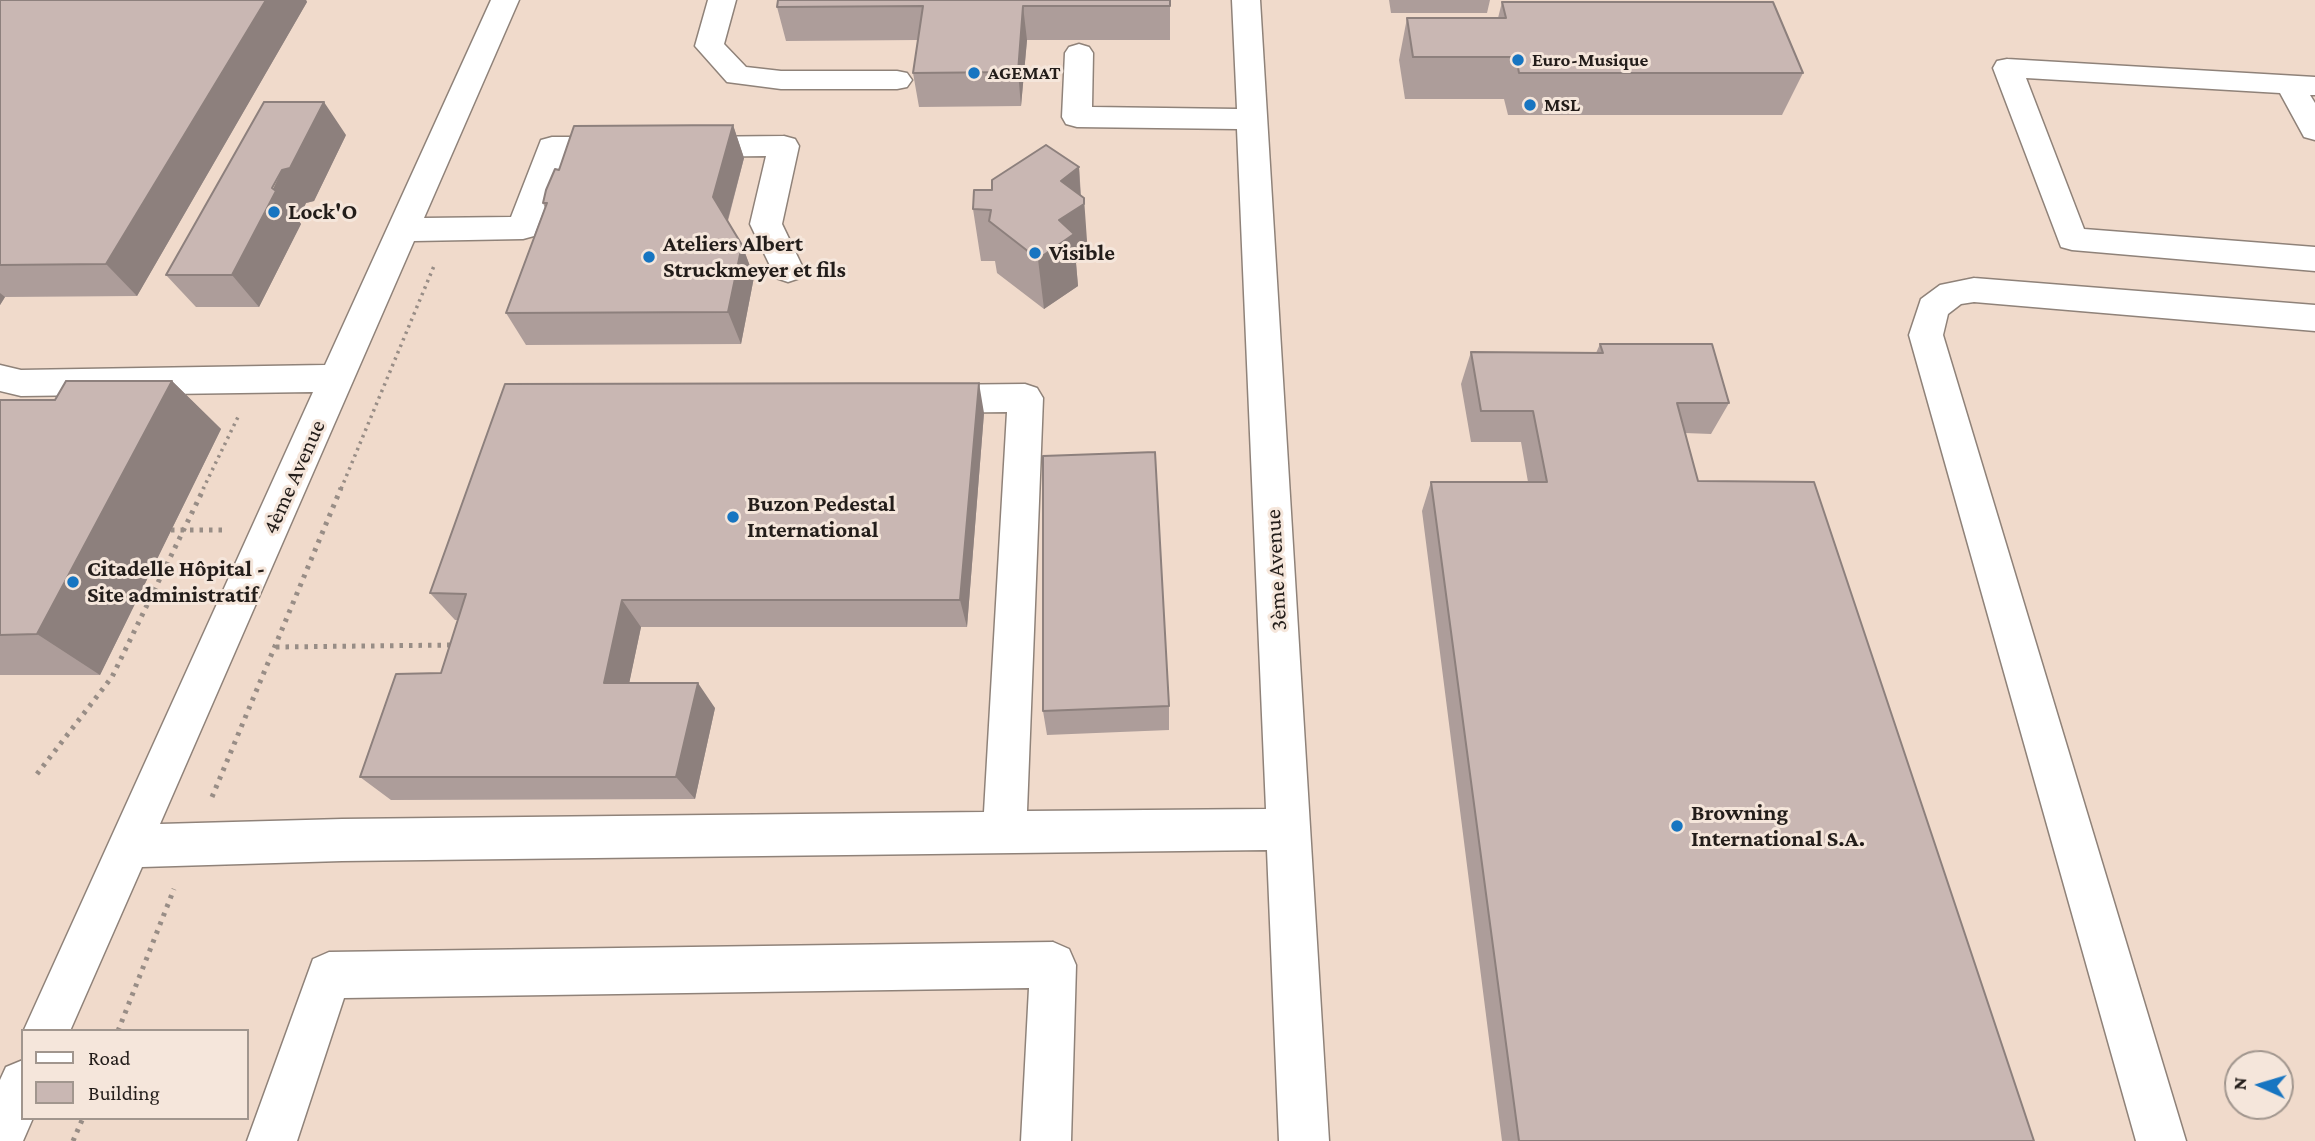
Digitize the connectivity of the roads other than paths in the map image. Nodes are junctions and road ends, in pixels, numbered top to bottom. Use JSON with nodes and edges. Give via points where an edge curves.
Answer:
{"nodes":[{"id":1,"x":505,"y":0,"type":"edge"},
{"id":2,"x":722,"y":0,"type":"edge"},
{"id":3,"x":1246,"y":0,"type":"edge"},
{"id":4,"x":1079,"y":53,"type":"dead end"},
{"id":5,"x":897,"y":80,"type":"dead end"},
{"id":6,"x":2303,"y":86,"type":"edge"},
{"id":7,"x":1252,"y":119,"type":"junction"},
{"id":8,"x":2315,"y":130,"type":"edge"},
{"id":9,"x":404,"y":230,"type":"junction"},
{"id":10,"x":2315,"y":259,"type":"edge"},
{"id":11,"x":788,"y":270,"type":"dead end"},
{"id":12,"x":2315,"y":318,"type":"edge"},
{"id":13,"x":0,"y":378,"type":"edge"},
{"id":14,"x":339,"y":378,"type":"junction"},
{"id":15,"x":900,"y":399,"type":"edge"},
{"id":16,"x":1289,"y":829,"type":"junction"},
{"id":17,"x":1005,"y":832,"type":"junction"},
{"id":18,"x":127,"y":846,"type":"junction"},
{"id":19,"x":47,"y":1029,"type":"edge"},
{"id":20,"x":21,"y":1089,"type":"edge"},
{"id":21,"x":0,"y":1136,"type":"edge"},
{"id":22,"x":272,"y":1141,"type":"edge"},
{"id":23,"x":1046,"y":1141,"type":"edge"},
{"id":24,"x":1304,"y":1141,"type":"edge"},
{"id":25,"x":2161,"y":1141,"type":"edge"}],
"edges":[{"from":1,"to":9,"type":"street","name":"4ème Avenue"},
{"from":2,"to":5,"type":"street","via":[[709,46],[737,75],[782,80]]},
{"from":3,"to":7,"type":"street","name":"3ème Avenue"},
{"from":4,"to":7,"type":"street","via":[[1077,117]]},
{"from":6,"to":8,"type":"street"},
{"from":6,"to":10,"type":"street","via":[[2007,68],[2072,239]]},
{"from":7,"to":16,"type":"street","name":"3ème Avenue"},
{"from":9,"to":11,"type":"street","via":[[523,228],[552,147],[783,146],[766,224]]},
{"from":9,"to":14,"type":"street","name":"4ème Avenue"},
{"from":12,"to":25,"type":"street","via":[[1974,290],[1952,294],[1933,308],[1926,335]]},
{"from":13,"to":14,"type":"street","via":[[21,383]]},
{"from":14,"to":18,"type":"street","name":"4ème Avenue"},
{"from":15,"to":17,"type":"street","via":[[1025,398]]},
{"from":16,"to":17,"type":"street"},
{"from":16,"to":24,"type":"street","name":"3ème Avenue"},
{"from":17,"to":18,"type":"street"},
{"from":18,"to":19,"type":"street","name":"4ème Avenue"},
{"from":20,"to":21,"type":"street"},
{"from":22,"to":23,"type":"street","via":[[329,975],[1053,965]]}]}
